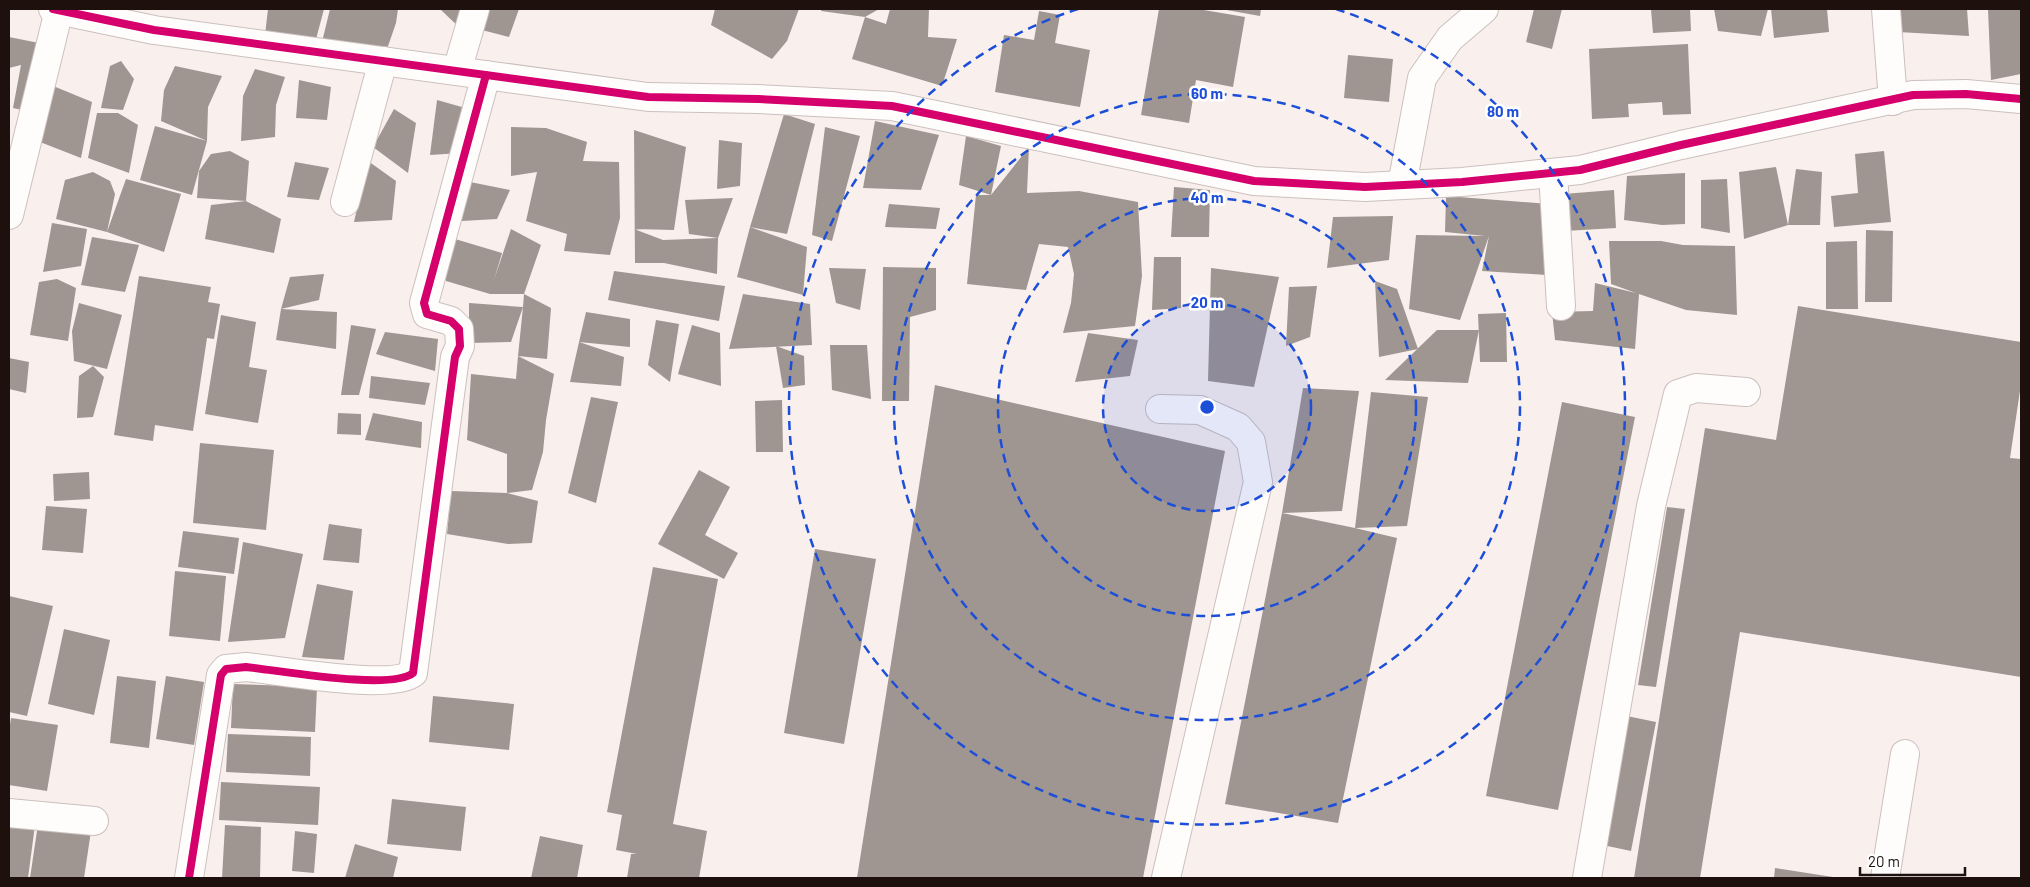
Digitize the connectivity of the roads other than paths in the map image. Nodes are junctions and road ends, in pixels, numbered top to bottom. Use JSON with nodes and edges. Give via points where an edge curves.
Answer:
{"nodes":[{"id":1,"x":56,"y":9,"type":"edge"},
{"id":2,"x":475,"y":9,"type":"edge"},
{"id":3,"x":1484,"y":9,"type":"edge"},
{"id":4,"x":1886,"y":9,"type":"edge"},
{"id":5,"x":119,"y":15,"type":"edge"},
{"id":6,"x":383,"y":61,"type":"junction"},
{"id":7,"x":457,"y":71,"type":"junction"},
{"id":8,"x":486,"y":75,"type":"junction"},
{"id":9,"x":2021,"y":99,"type":"edge"},
{"id":10,"x":1893,"y":101,"type":"junction"},
{"id":11,"x":1553,"y":173,"type":"junction"},
{"id":12,"x":1402,"y":185,"type":"junction"},
{"id":13,"x":345,"y":202,"type":"dead end"},
{"id":14,"x":9,"y":215,"type":"edge"},
{"id":15,"x":1561,"y":306,"type":"dead end"},
{"id":16,"x":1746,"y":392,"type":"dead end"},
{"id":17,"x":1160,"y":409,"type":"dead end"},
{"id":18,"x":1905,"y":754,"type":"dead end"},
{"id":19,"x":9,"y":813,"type":"edge"},
{"id":20,"x":94,"y":821,"type":"dead end"},
{"id":21,"x":188,"y":878,"type":"edge"},
{"id":22,"x":1166,"y":878,"type":"edge"},
{"id":23,"x":1587,"y":878,"type":"edge"},
{"id":24,"x":1885,"y":878,"type":"edge"}],
"edges":[{"from":1,"to":5,"type":"street"},
{"from":1,"to":14,"type":"street"},
{"from":2,"to":7,"type":"street"},
{"from":3,"to":12,"type":"street","via":[[1450,38],[1422,78]]},
{"from":4,"to":10,"type":"street"},
{"from":5,"to":6,"type":"street","via":[[154,30]]},
{"from":6,"to":7,"type":"street"},
{"from":6,"to":13,"type":"street"},
{"from":7,"to":8,"type":"street"},
{"from":8,"to":12,"type":"street","via":[[648,97],[892,106],[1254,182],[1365,187]]},
{"from":8,"to":21,"type":"street","via":[[424,303],[427,314],[451,321],[459,329],[460,346],[413,673],[407,678],[368,681],[246,667],[226,669],[221,675]]},
{"from":9,"to":10,"type":"street","via":[[1966,94],[1913,96]]},
{"from":10,"to":11,"type":"street","via":[[1680,145],[1580,170]]},
{"from":11,"to":12,"type":"street"},
{"from":11,"to":15,"type":"street"},
{"from":16,"to":23,"type":"street","via":[[1696,388],[1678,394],[1651,506]]},
{"from":17,"to":22,"type":"street","via":[[1200,410],[1238,427],[1251,442],[1258,482]]},
{"from":18,"to":24,"type":"street"},
{"from":19,"to":20,"type":"street"}]}
